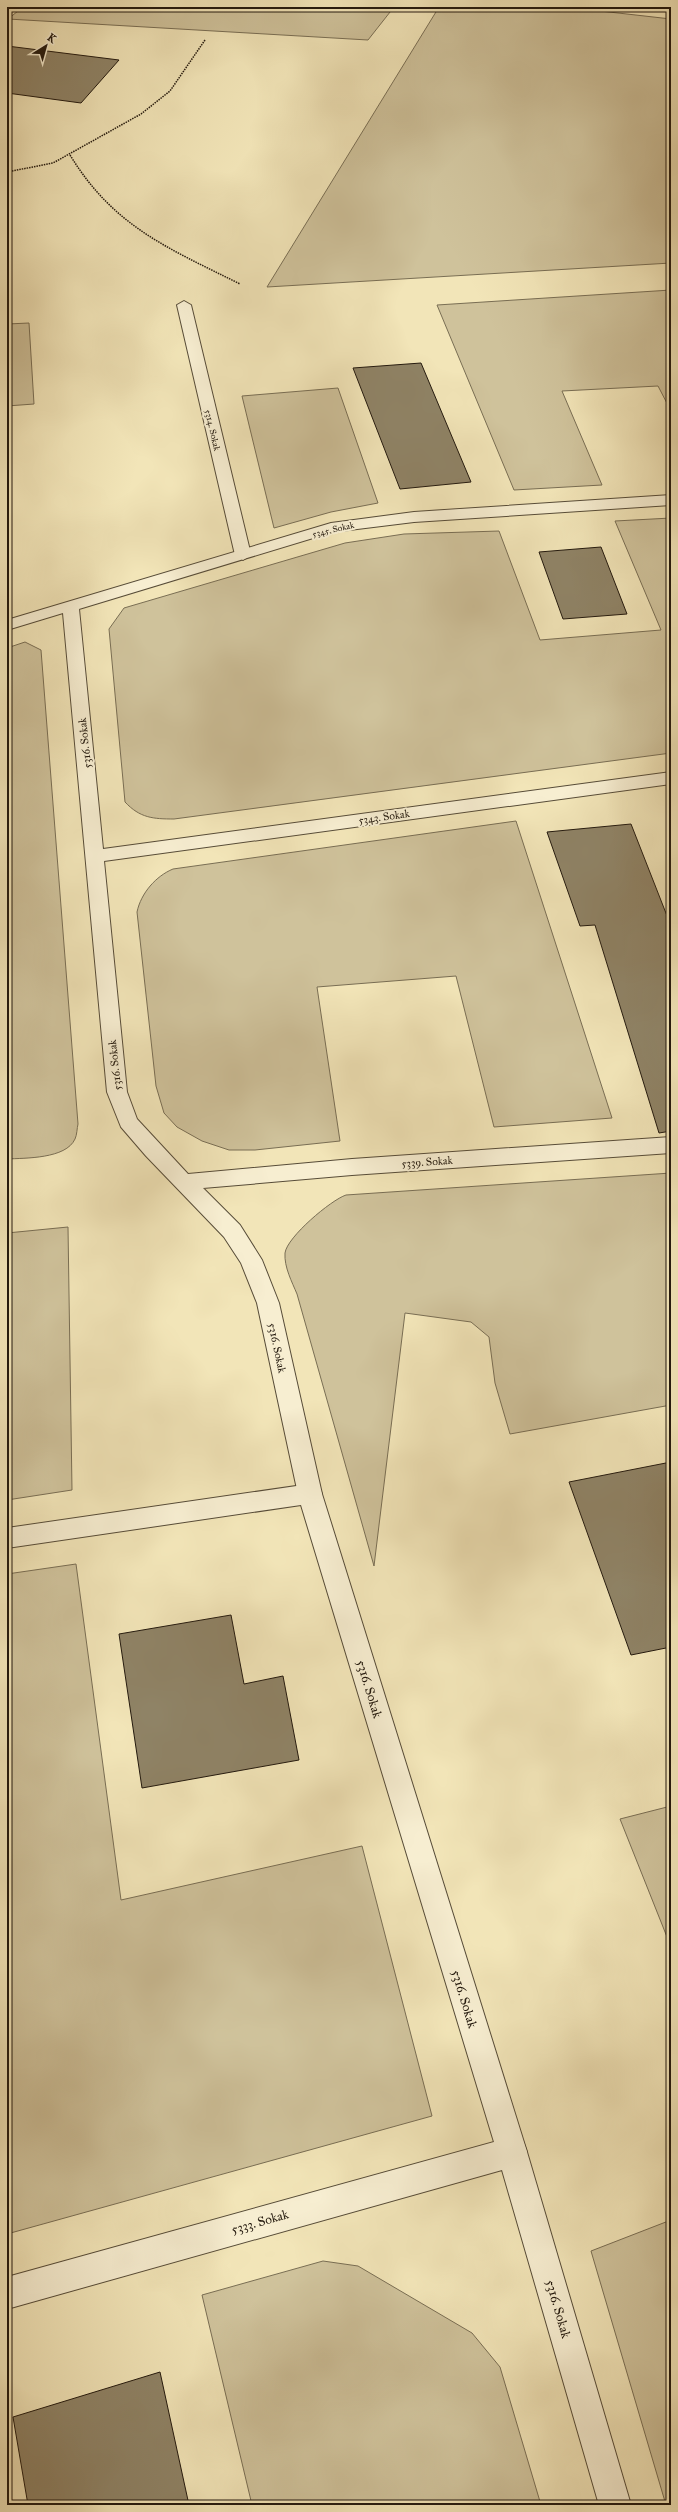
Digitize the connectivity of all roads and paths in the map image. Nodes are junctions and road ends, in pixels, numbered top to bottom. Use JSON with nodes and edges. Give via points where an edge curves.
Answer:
{"nodes":[{"id":1,"x":205,"y":40,"type":"dead end"},
{"id":2,"x":70,"y":156,"type":"junction"},
{"id":3,"x":7,"y":172,"type":"edge"},
{"id":4,"x":240,"y":284,"type":"dead end"},
{"id":5,"x":184,"y":305,"type":"dead end"},
{"id":6,"x":671,"y":500,"type":"edge"},
{"id":7,"x":243,"y":554,"type":"junction"},
{"id":8,"x":71,"y":606,"type":"junction"},
{"id":9,"x":7,"y":625,"type":"edge"},
{"id":10,"x":671,"y":778,"type":"edge"},
{"id":11,"x":96,"y":856,"type":"junction"},
{"id":12,"x":671,"y":1145,"type":"edge"},
{"id":13,"x":184,"y":1182,"type":"junction"},
{"id":14,"x":310,"y":1494,"type":"junction"},
{"id":15,"x":7,"y":1538,"type":"edge"},
{"id":16,"x":512,"y":2152,"type":"junction"},
{"id":17,"x":7,"y":2293,"type":"edge"},
{"id":18,"x":615,"y":2505,"type":"edge"}],
"edges":[{"from":1,"to":2,"type":"path","via":[[179,80],[157,103]]},
{"from":2,"to":3,"type":"path","via":[[36,168]]},
{"from":2,"to":4,"type":"path","via":[[79,174],[98,198],[130,226]]},
{"from":5,"to":7,"type":"street","name":"5314. Sokak"},
{"from":6,"to":7,"type":"street","name":"5345. Sokak","via":[[367,522],[330,528]]},
{"from":7,"to":8,"type":"street","name":"5345. Sokak"},
{"from":8,"to":9,"type":"street","name":"5345. Sokak"},
{"from":8,"to":11,"type":"street","name":"5316. Sokak"},
{"from":10,"to":11,"type":"street","name":"5343. Sokak"},
{"from":11,"to":13,"type":"street","name":"5316. Sokak","via":[[117,1092],[128,1122]]},
{"from":12,"to":13,"type":"street","name":"5339. Sokak"},
{"from":13,"to":14,"type":"street","name":"5316. Sokak","via":[[232,1231],[251,1260],[268,1303]]},
{"from":14,"to":15,"type":"street"},
{"from":14,"to":16,"type":"street","name":"5316. Sokak","via":[[411,1830]]},
{"from":16,"to":17,"type":"street","name":"5333. Sokak"},
{"from":16,"to":18,"type":"street","name":"5316. Sokak"}]}
